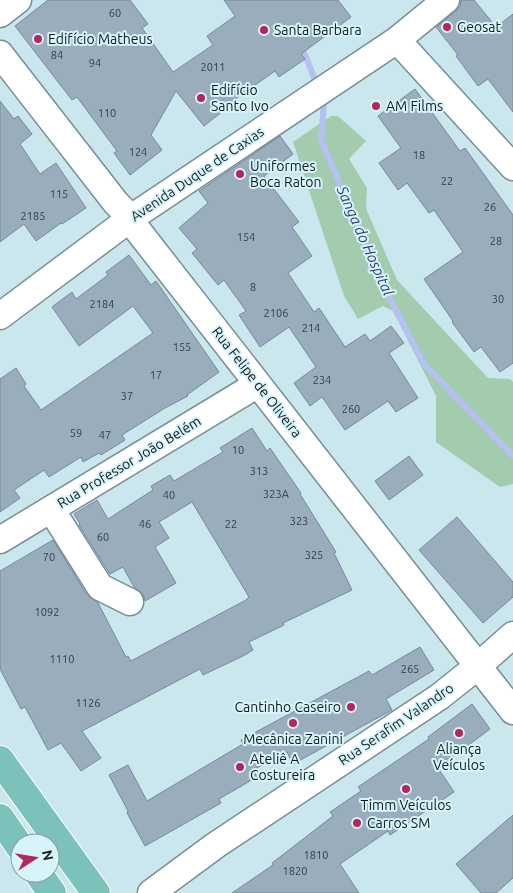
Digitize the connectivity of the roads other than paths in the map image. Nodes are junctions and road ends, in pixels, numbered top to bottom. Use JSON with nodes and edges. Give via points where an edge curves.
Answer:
{"nodes":[{"id":1,"x":18,"y":0,"type":"edge"},
{"id":2,"x":446,"y":0,"type":"edge"},
{"id":3,"x":0,"y":14,"type":"edge"},
{"id":4,"x":397,"y":40,"type":"junction"},
{"id":5,"x":0,"y":54,"type":"edge"},
{"id":6,"x":513,"y":167,"type":"edge"},
{"id":7,"x":131,"y":218,"type":"junction"},
{"id":8,"x":0,"y":316,"type":"edge"},
{"id":9,"x":258,"y":384,"type":"junction"},
{"id":10,"x":51,"y":510,"type":"junction"},
{"id":11,"x":0,"y":540,"type":"edge"},
{"id":12,"x":130,"y":602,"type":"dead end"},
{"id":13,"x":513,"y":635,"type":"edge"},
{"id":14,"x":478,"y":666,"type":"junction"},
{"id":15,"x":513,"y":710,"type":"edge"},
{"id":16,"x":0,"y":760,"type":"edge"},
{"id":17,"x":0,"y":818,"type":"edge"},
{"id":18,"x":10,"y":833,"type":"edge"},
{"id":19,"x":96,"y":893,"type":"edge"},
{"id":20,"x":151,"y":893,"type":"edge"}],
"edges":[{"from":1,"to":3,"type":"street"},
{"from":2,"to":4,"type":"street","name":"Avenida Duque de Caxias"},
{"from":4,"to":6,"type":"street"},
{"from":4,"to":7,"type":"street","name":"Avenida Duque de Caxias"},
{"from":5,"to":7,"type":"street","name":"Rua Felipe de Oliveira"},
{"from":7,"to":8,"type":"street","name":"Avenida Duque de Caxias"},
{"from":7,"to":9,"type":"street","name":"Rua Felipe de Oliveira"},
{"from":9,"to":10,"type":"street","name":"Rua Professor João Belém"},
{"from":9,"to":14,"type":"street","name":"Rua Felipe de Oliveira"},
{"from":10,"to":11,"type":"street","name":"Rua Professor João Belém"},
{"from":10,"to":12,"type":"street","via":[[100,587]]},
{"from":13,"to":14,"type":"street","name":"Rua Serafim Valandro"},
{"from":14,"to":15,"type":"street","name":"Rua Felipe de Oliveira"},
{"from":14,"to":20,"type":"street","name":"Rua Serafim Valandro","via":[[439,697],[216,845]]},
{"from":16,"to":19,"type":"main road"},
{"from":17,"to":18,"type":"main road"}]}
